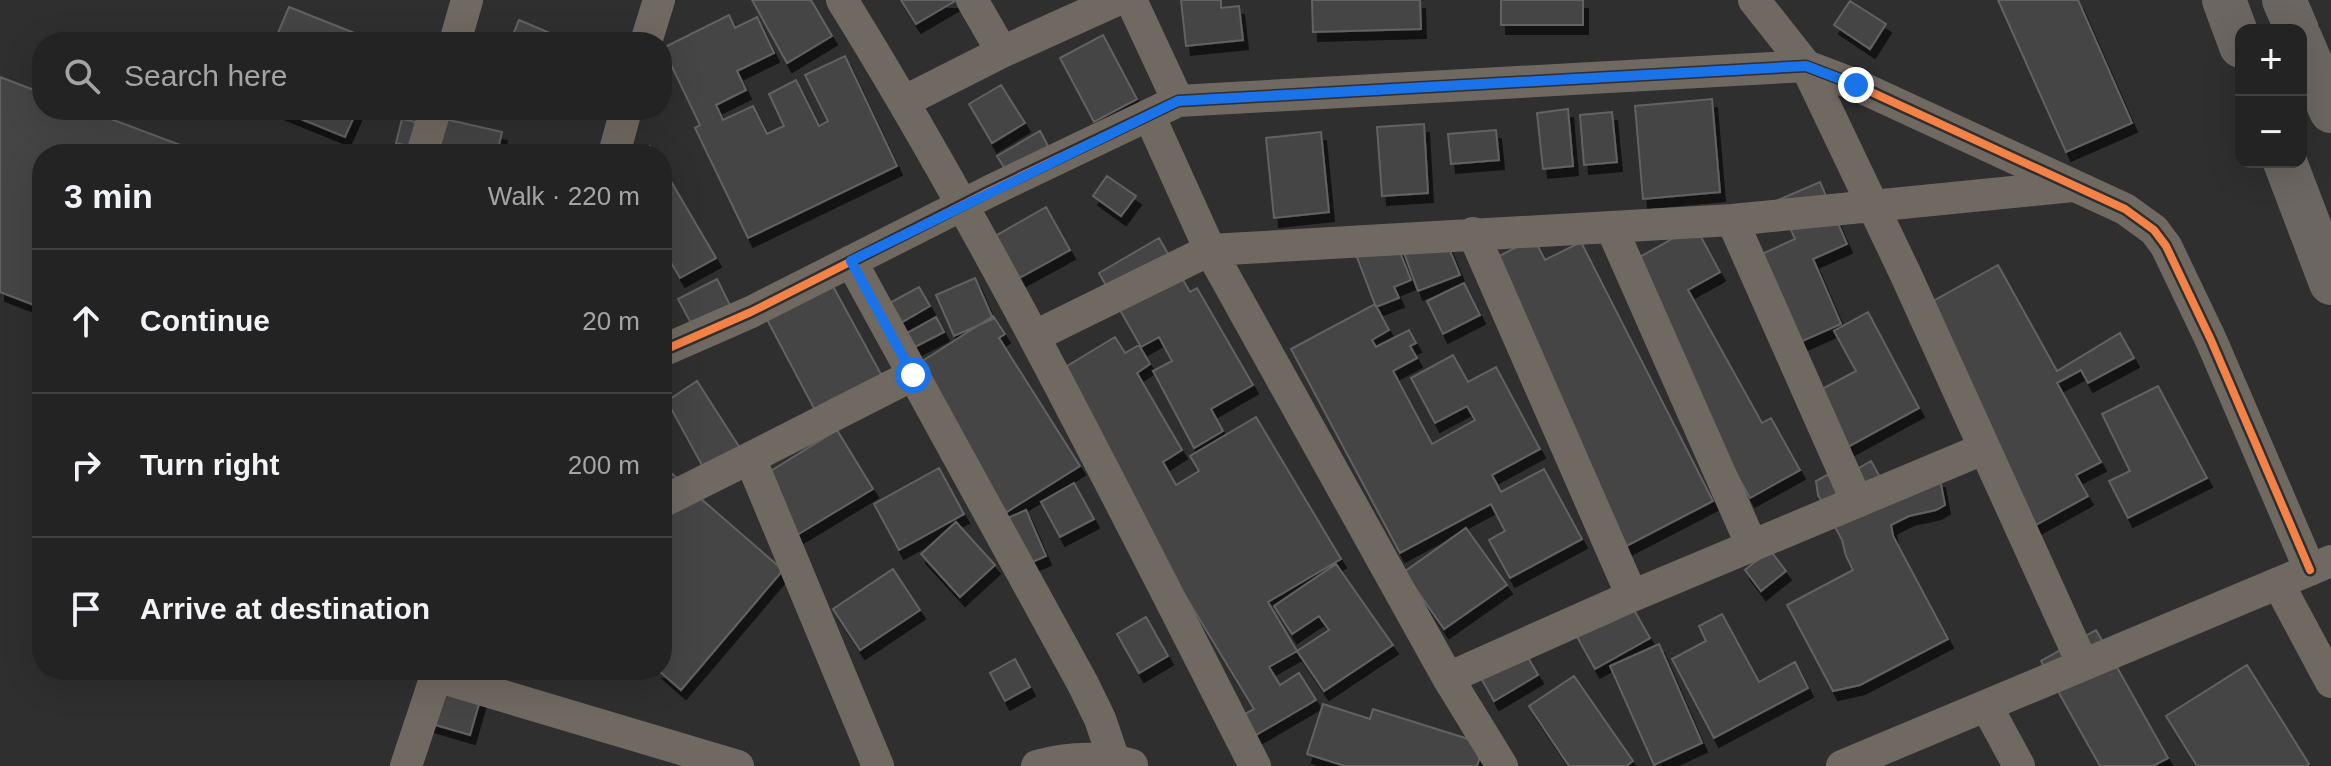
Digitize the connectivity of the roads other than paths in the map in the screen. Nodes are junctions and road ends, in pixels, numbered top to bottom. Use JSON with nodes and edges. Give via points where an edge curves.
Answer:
{"nodes":[{"id":1,"x":467,"y":0,"type":"edge"},
{"id":2,"x":659,"y":0,"type":"edge"},
{"id":3,"x":842,"y":0,"type":"edge"},
{"id":4,"x":972,"y":0,"type":"edge"},
{"id":5,"x":1117,"y":0,"type":"edge"},
{"id":6,"x":1131,"y":0,"type":"edge"},
{"id":7,"x":1754,"y":0,"type":"edge"},
{"id":8,"x":2224,"y":0,"type":"edge"},
{"id":9,"x":2284,"y":0,"type":"edge"},
{"id":10,"x":2294,"y":24,"type":"edge"},
{"id":11,"x":2235,"y":30,"type":"edge"},
{"id":12,"x":458,"y":32,"type":"edge"},
{"id":13,"x":649,"y":32,"type":"edge"},
{"id":14,"x":1002,"y":52,"type":"junction"},
{"id":15,"x":2307,"y":54,"type":"edge"},
{"id":16,"x":1806,"y":66,"type":"junction"},
{"id":17,"x":905,"y":101,"type":"junction"},
{"id":18,"x":1178,"y":101,"type":"junction"},
{"id":19,"x":2331,"y":111,"type":"edge"},
{"id":20,"x":1149,"y":115,"type":"junction"},
{"id":21,"x":432,"y":120,"type":"edge"},
{"id":22,"x":623,"y":120,"type":"edge"},
{"id":23,"x":425,"y":144,"type":"edge"},
{"id":24,"x":617,"y":144,"type":"edge"},
{"id":25,"x":2287,"y":168,"type":"edge"},
{"id":26,"x":2073,"y":186,"type":"junction"},
{"id":27,"x":964,"y":205,"type":"junction"},
{"id":28,"x":1872,"y":205,"type":"junction"},
{"id":29,"x":1732,"y":220,"type":"junction"},
{"id":30,"x":1612,"y":229,"type":"junction"},
{"id":31,"x":1473,"y":233,"type":"junction"},
{"id":32,"x":1210,"y":250,"type":"junction"},
{"id":33,"x":851,"y":261,"type":"junction"},
{"id":34,"x":2331,"y":283,"type":"edge"},
{"id":35,"x":1035,"y":336,"type":"junction"},
{"id":36,"x":672,"y":347,"type":"edge"},
{"id":37,"x":913,"y":375,"type":"junction"},
{"id":38,"x":1983,"y":449,"type":"junction"},
{"id":39,"x":750,"y":458,"type":"junction"},
{"id":40,"x":672,"y":497,"type":"edge"},
{"id":41,"x":1857,"y":502,"type":"junction"},
{"id":42,"x":1752,"y":546,"type":"junction"},
{"id":43,"x":2320,"y":566,"type":"edge"},
{"id":44,"x":2278,"y":583,"type":"junction"},
{"id":45,"x":1632,"y":596,"type":"junction"},
{"id":46,"x":2083,"y":665,"type":"junction"},
{"id":47,"x":1448,"y":678,"type":"junction"},
{"id":48,"x":433,"y":680,"type":"edge"},
{"id":49,"x":458,"y":680,"type":"edge"},
{"id":50,"x":2331,"y":682,"type":"edge"},
{"id":51,"x":1987,"y":707,"type":"junction"},
{"id":52,"x":1121,"y":764,"type":"edge"},
{"id":53,"x":406,"y":766,"type":"edge"},
{"id":54,"x":738,"y":766,"type":"edge"},
{"id":55,"x":878,"y":766,"type":"edge"},
{"id":56,"x":1037,"y":766,"type":"edge"},
{"id":57,"x":1255,"y":766,"type":"edge"},
{"id":58,"x":1502,"y":766,"type":"edge"},
{"id":59,"x":1842,"y":766,"type":"edge"},
{"id":60,"x":2019,"y":766,"type":"edge"}],
"edges":[{"from":1,"to":12,"type":"street"},
{"from":2,"to":13,"type":"street"},
{"from":3,"to":17,"type":"street"},
{"from":4,"to":14,"type":"street"},
{"from":5,"to":14,"type":"street"},
{"from":6,"to":18,"type":"street"},
{"from":7,"to":16,"type":"street"},
{"from":8,"to":11,"type":"highway"},
{"from":9,"to":10,"type":"highway"},
{"from":14,"to":17,"type":"street"},
{"from":15,"to":19,"type":"highway"},
{"from":16,"to":18,"type":"street"},
{"from":16,"to":26,"type":"street"},
{"from":16,"to":28,"type":"street"},
{"from":17,"to":27,"type":"street"},
{"from":18,"to":20,"type":"street"},
{"from":20,"to":27,"type":"street"},
{"from":20,"to":32,"type":"street"},
{"from":21,"to":23,"type":"street"},
{"from":22,"to":24,"type":"street"},
{"from":25,"to":34,"type":"highway"},
{"from":26,"to":28,"type":"street"},
{"from":26,"to":43,"type":"street","via":[[2125,209],[2166,246]]},
{"from":27,"to":33,"type":"street"},
{"from":27,"to":35,"type":"street"},
{"from":28,"to":29,"type":"street"},
{"from":28,"to":38,"type":"street"},
{"from":29,"to":30,"type":"street"},
{"from":29,"to":41,"type":"street"},
{"from":30,"to":31,"type":"street"},
{"from":30,"to":42,"type":"street"},
{"from":31,"to":32,"type":"street"},
{"from":31,"to":45,"type":"street"},
{"from":32,"to":35,"type":"street"},
{"from":32,"to":47,"type":"street"},
{"from":33,"to":36,"type":"street"},
{"from":33,"to":37,"type":"street"},
{"from":35,"to":57,"type":"street"},
{"from":37,"to":39,"type":"street"},
{"from":37,"to":52,"type":"street","via":[[1083,684]]},
{"from":38,"to":41,"type":"street"},
{"from":38,"to":46,"type":"street"},
{"from":39,"to":40,"type":"street"},
{"from":39,"to":55,"type":"street"},
{"from":41,"to":42,"type":"street"},
{"from":42,"to":45,"type":"street"},
{"from":43,"to":44,"type":"street"},
{"from":44,"to":46,"type":"street"},
{"from":44,"to":50,"type":"street"},
{"from":45,"to":47,"type":"street"},
{"from":46,"to":51,"type":"street"},
{"from":47,"to":58,"type":"street"},
{"from":48,"to":53,"type":"street"},
{"from":49,"to":54,"type":"street"},
{"from":51,"to":59,"type":"street"},
{"from":51,"to":60,"type":"street"},
{"from":52,"to":56,"type":"street","via":[[1075,758]]}]}
